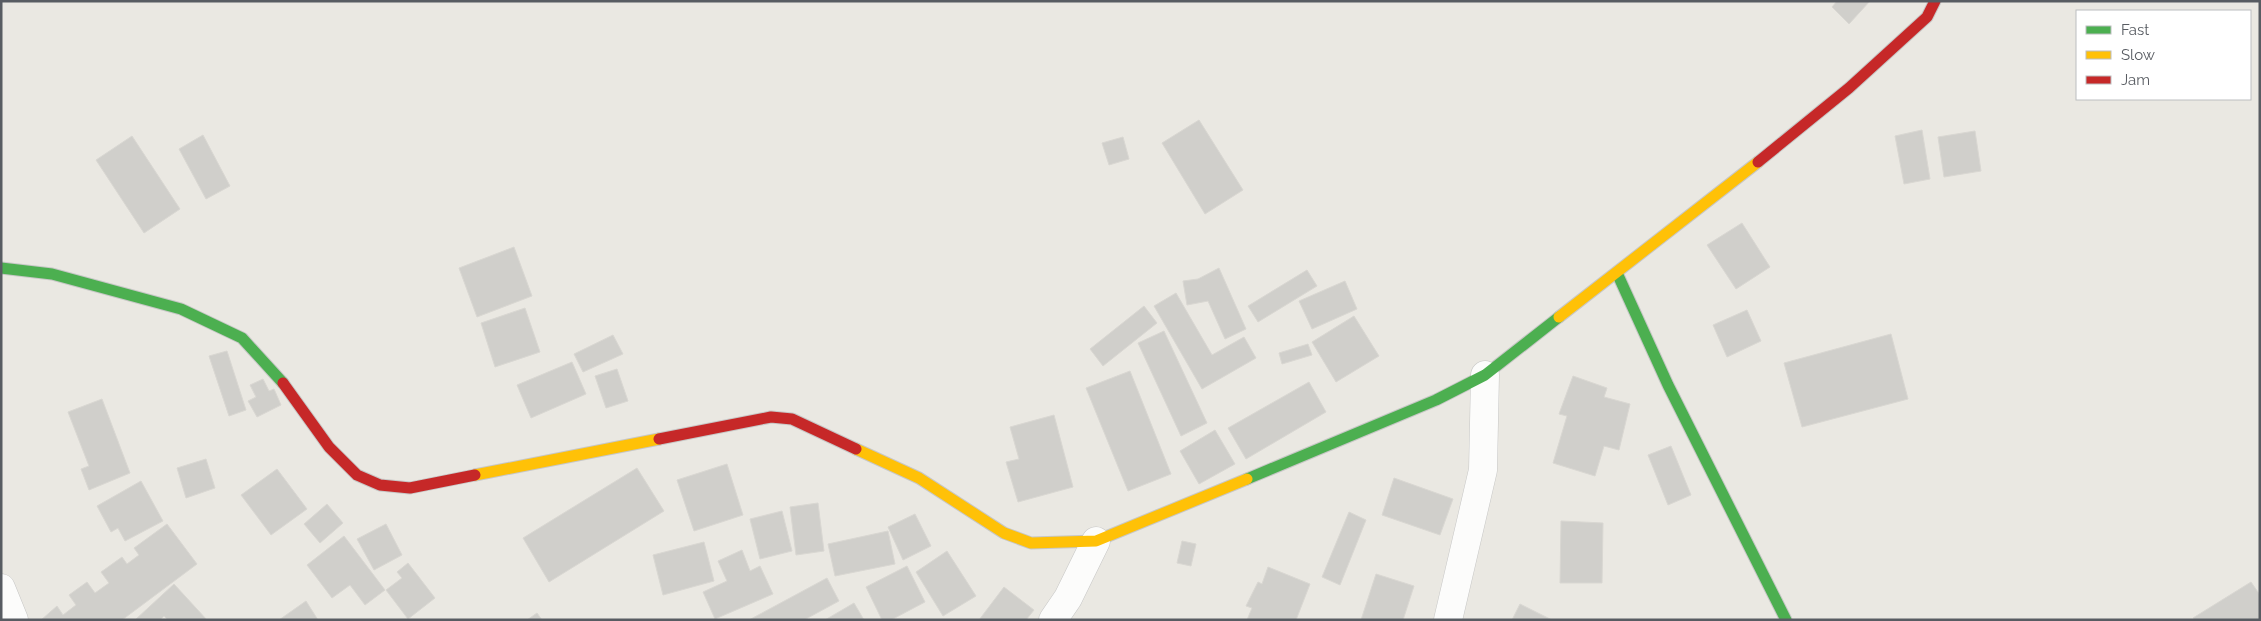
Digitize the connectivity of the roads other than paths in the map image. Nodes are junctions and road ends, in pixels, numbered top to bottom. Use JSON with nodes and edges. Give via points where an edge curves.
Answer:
{"nodes":[{"id":1,"x":1935,"y":1,"type":"edge"},
{"id":2,"x":1,"y":268,"type":"edge"},
{"id":3,"x":1617,"y":272,"type":"junction"},
{"id":4,"x":1485,"y":375,"type":"junction"},
{"id":5,"x":1096,"y":541,"type":"junction"},
{"id":6,"x":1,"y":588,"type":"edge"},
{"id":7,"x":14,"y":620,"type":"edge"},
{"id":8,"x":1053,"y":620,"type":"edge"},
{"id":9,"x":1448,"y":620,"type":"edge"},
{"id":10,"x":1786,"y":620,"type":"edge"}],
"edges":[{"from":1,"to":3,"type":"street","via":[[1926,17],[1849,88]]},
{"from":2,"to":5,"type":"street","via":[[52,274],[181,309],[242,338],[278,376],[329,447],[357,475],[380,485],[410,488],[771,417],[792,420],[920,478],[1004,533],[1030,543]]},
{"from":3,"to":4,"type":"street"},
{"from":3,"to":10,"type":"street","via":[[1668,385]]},
{"from":4,"to":5,"type":"street","via":[[1436,400]]},
{"from":4,"to":9,"type":"street","via":[[1483,470]]},
{"from":5,"to":8,"type":"street","via":[[1068,598]]},
{"from":6,"to":7,"type":"street"}]}
